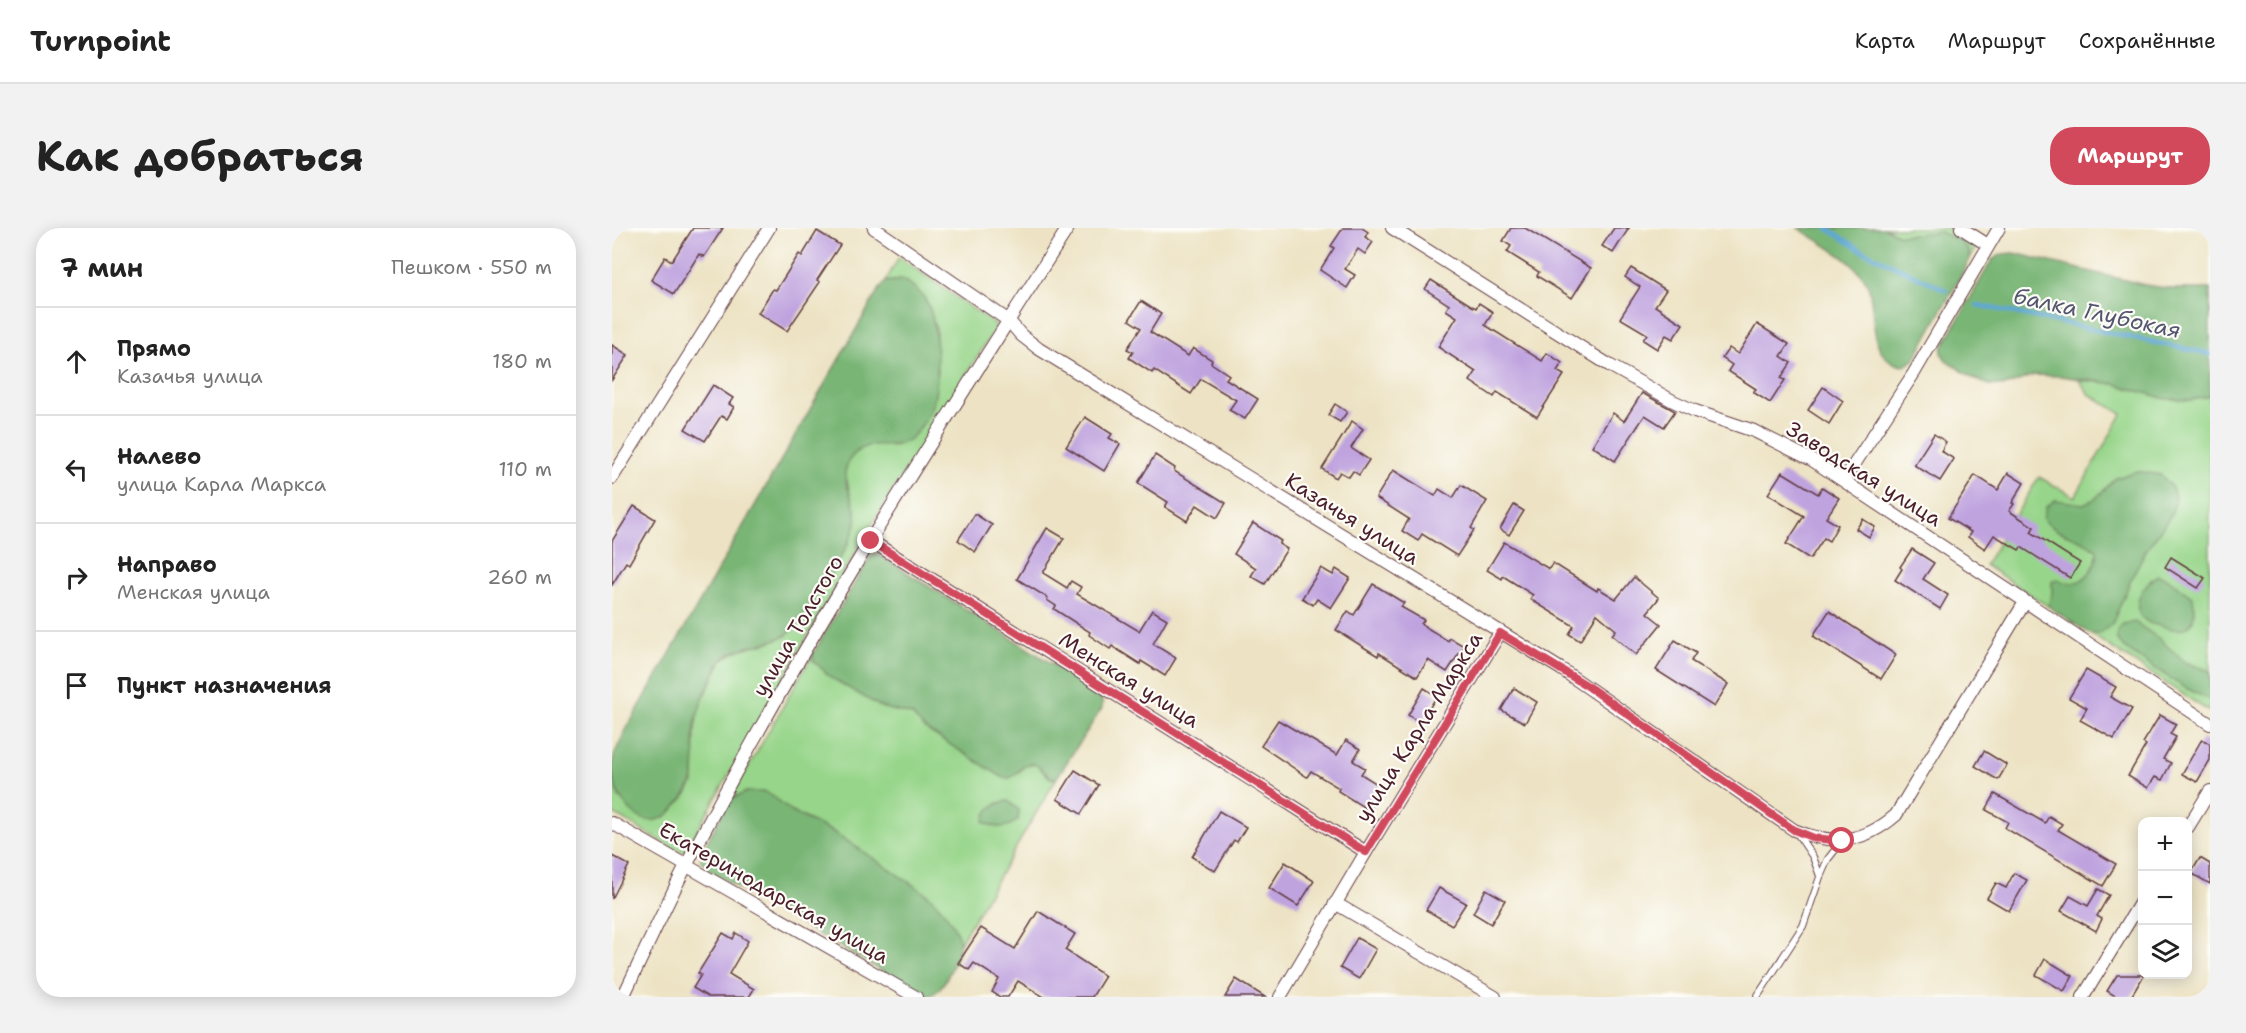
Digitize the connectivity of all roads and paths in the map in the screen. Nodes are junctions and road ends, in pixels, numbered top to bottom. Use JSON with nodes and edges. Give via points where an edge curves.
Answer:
{"nodes":[{"id":1,"x":769,"y":228,"type":"edge"},
{"id":2,"x":874,"y":228,"type":"edge"},
{"id":3,"x":1068,"y":228,"type":"edge"},
{"id":4,"x":1392,"y":228,"type":"edge"},
{"id":5,"x":1961,"y":228,"type":"edge"},
{"id":6,"x":1998,"y":228,"type":"edge"},
{"id":7,"x":1988,"y":245,"type":"junction"},
{"id":8,"x":1009,"y":321,"type":"junction"},
{"id":9,"x":612,"y":478,"type":"edge"},
{"id":10,"x":1844,"y":480,"type":"junction"},
{"id":11,"x":871,"y":541,"type":"junction"},
{"id":12,"x":2025,"y":602,"type":"junction"},
{"id":13,"x":1500,"y":633,"type":"junction"},
{"id":14,"x":2210,"y":724,"type":"edge"},
{"id":15,"x":2210,"y":790,"type":"edge"},
{"id":16,"x":2192,"y":819,"type":"edge"},
{"id":17,"x":612,"y":823,"type":"edge"},
{"id":18,"x":1794,"y":830,"type":"junction"},
{"id":19,"x":1842,"y":841,"type":"junction"},
{"id":20,"x":1366,"y":852,"type":"junction"},
{"id":21,"x":686,"y":866,"type":"junction"},
{"id":22,"x":1820,"y":877,"type":"junction"},
{"id":23,"x":1335,"y":903,"type":"junction"},
{"id":24,"x":2138,"y":907,"type":"edge"},
{"id":25,"x":623,"y":997,"type":"edge"},
{"id":26,"x":916,"y":997,"type":"edge"},
{"id":27,"x":1280,"y":997,"type":"edge"},
{"id":28,"x":1495,"y":997,"type":"edge"},
{"id":29,"x":1757,"y":997,"type":"edge"},
{"id":30,"x":2083,"y":997,"type":"edge"}],
"edges":[{"from":1,"to":9,"type":"street"},
{"from":2,"to":8,"type":"street","name":"Казачья улица"},
{"from":3,"to":8,"type":"street","name":"улица Толстого"},
{"from":4,"to":10,"type":"street","name":"Заводская улица","via":[[1609,366],[1695,411],[1779,442]]},
{"from":5,"to":7,"type":"street"},
{"from":6,"to":7,"type":"street"},
{"from":7,"to":10,"type":"street","via":[[1914,373]]},
{"from":8,"to":11,"type":"street","name":"улица Толстого"},
{"from":8,"to":13,"type":"street","name":"Казачья улица","via":[[1039,349]]},
{"from":10,"to":12,"type":"street","name":"Заводская улица"},
{"from":11,"to":20,"type":"street","name":"Менская улица"},
{"from":11,"to":21,"type":"street","name":"улица Толстого"},
{"from":12,"to":14,"type":"street","name":"Заводская улица"},
{"from":12,"to":19,"type":"street","via":[[1902,806],[1878,828]]},
{"from":13,"to":18,"type":"street","name":"Казачья улица","via":[[1586,685]]},
{"from":13,"to":20,"type":"street","name":"улица Карла Маркса"},
{"from":15,"to":16,"type":"street"},
{"from":17,"to":21,"type":"street","name":"Екатеринодарская улица"},
{"from":18,"to":19,"type":"street","name":"Казачья улица","via":[[1814,838]]},
{"from":18,"to":22,"type":"lane","via":[[1814,857]]},
{"from":19,"to":22,"type":"lane"},
{"from":20,"to":23,"type":"street","name":"улица Карла Маркса"},
{"from":21,"to":25,"type":"street","name":"улица Толстого"},
{"from":21,"to":26,"type":"street","name":"Екатеринодарская улица"},
{"from":22,"to":29,"type":"lane","via":[[1803,926]]},
{"from":23,"to":27,"type":"street","name":"улица Карла Маркса"},
{"from":23,"to":28,"type":"street"},
{"from":24,"to":30,"type":"street"}]}
